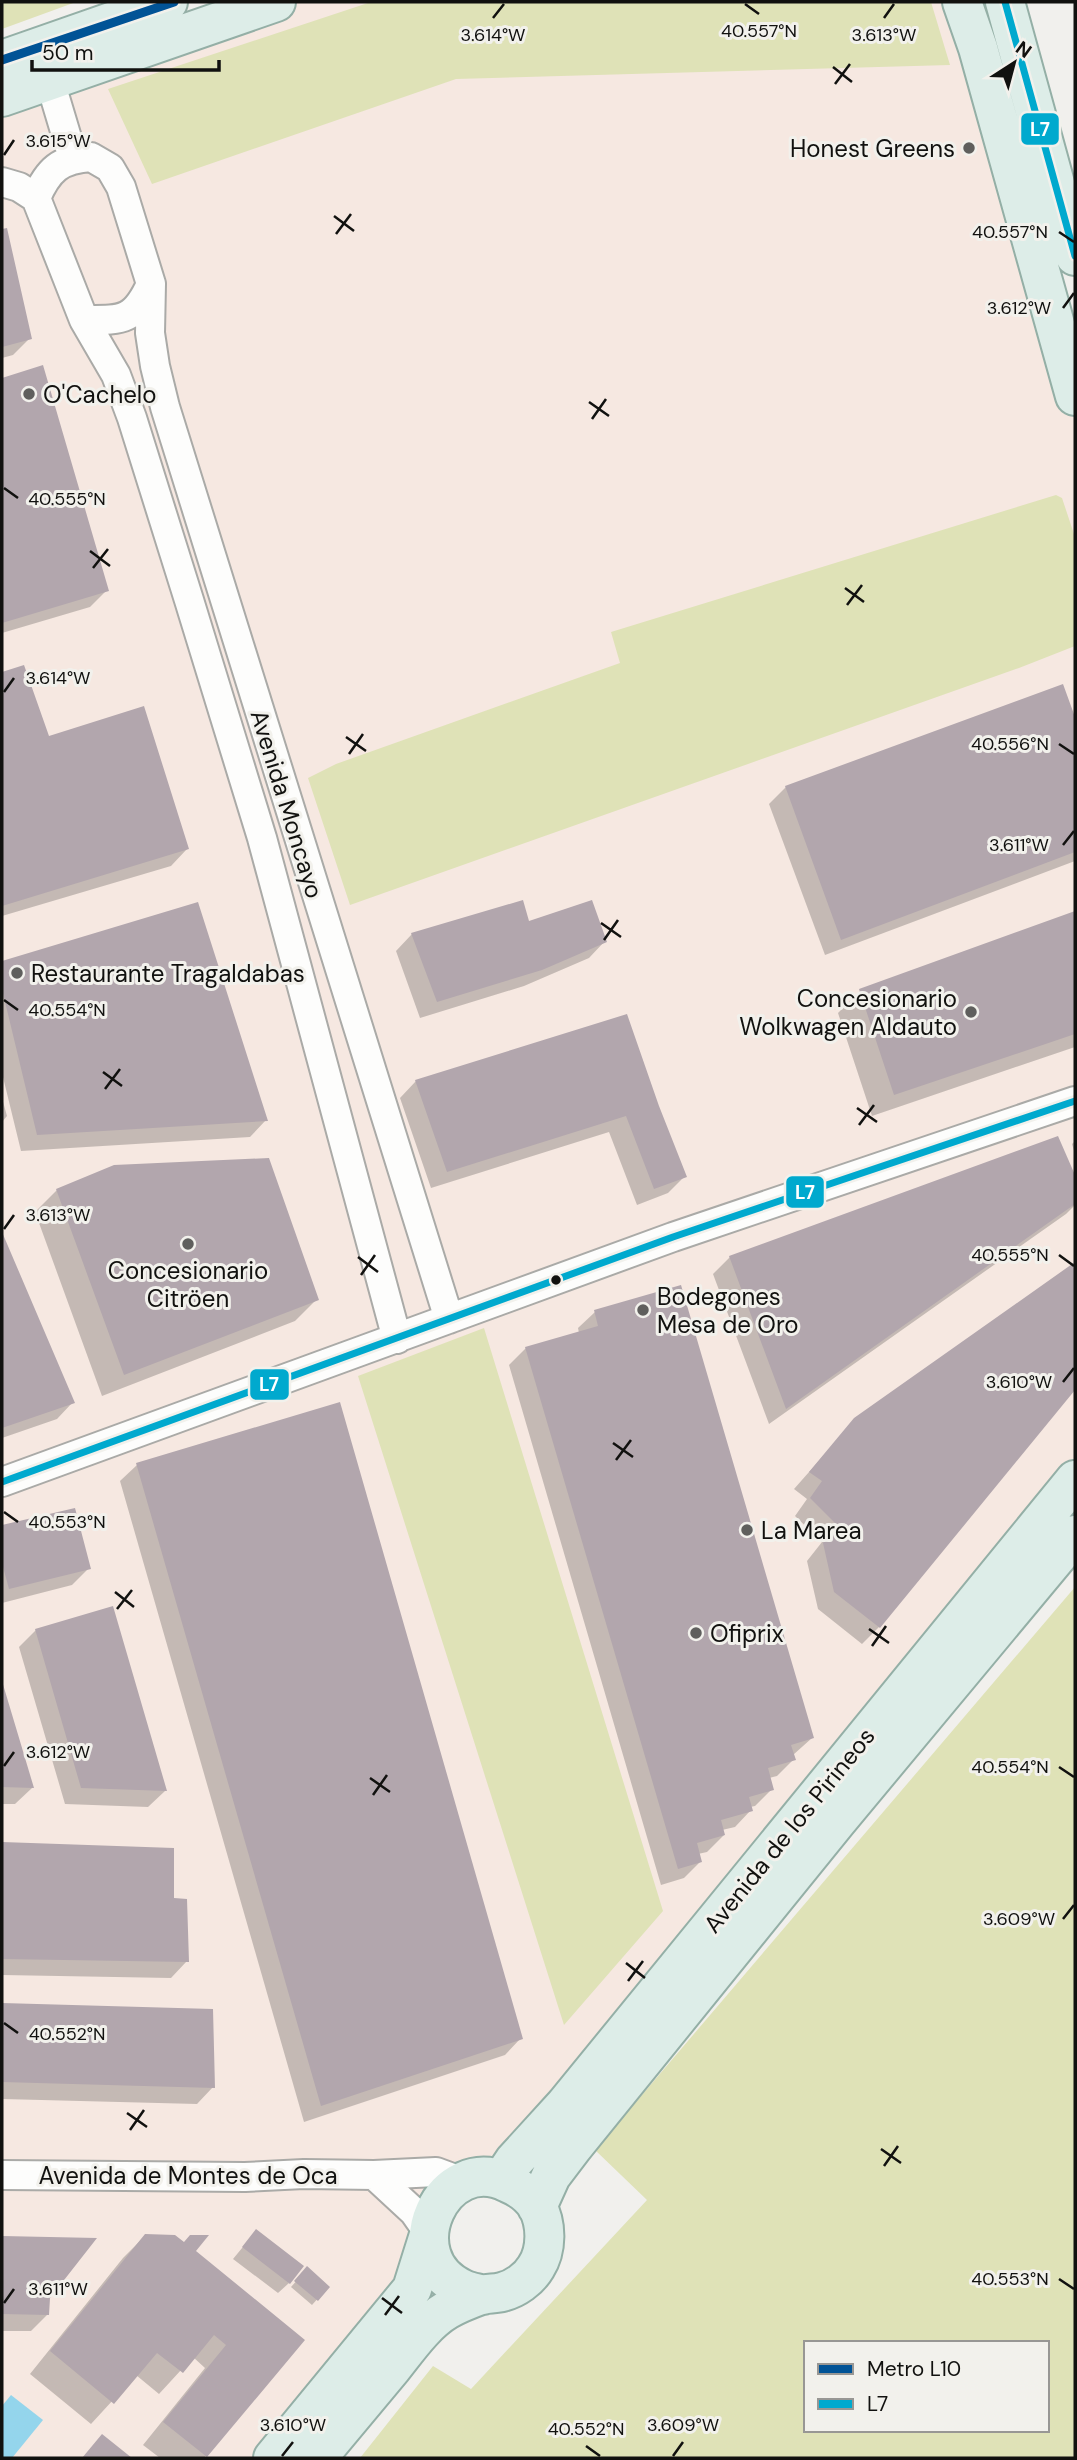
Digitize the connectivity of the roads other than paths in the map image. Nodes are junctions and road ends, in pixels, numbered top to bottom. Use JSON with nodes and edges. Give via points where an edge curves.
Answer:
{"nodes":[{"id":1,"x":168,"y":2,"type":"edge"},
{"id":2,"x":276,"y":2,"type":"edge"},
{"id":3,"x":962,"y":2,"type":"edge"},
{"id":4,"x":1005,"y":2,"type":"edge"},
{"id":5,"x":2,"y":60,"type":"edge"},
{"id":6,"x":50,"y":81,"type":"junction"},
{"id":7,"x":2,"y":97,"type":"edge"},
{"id":8,"x":74,"y":158,"type":"junction"},
{"id":9,"x":2,"y":182,"type":"edge"},
{"id":10,"x":36,"y":198,"type":"junction"},
{"id":11,"x":1075,"y":256,"type":"edge"},
{"id":12,"x":151,"y":284,"type":"junction"},
{"id":13,"x":84,"y":320,"type":"junction"},
{"id":14,"x":1075,"y":396,"type":"edge"},
{"id":15,"x":302,"y":852,"type":"junction"},
{"id":16,"x":268,"y":860,"type":"junction"},
{"id":17,"x":1075,"y":1101,"type":"edge"},
{"id":18,"x":449,"y":1319,"type":"junction"},
{"id":19,"x":397,"y":1339,"type":"junction"},
{"id":20,"x":1075,"y":1480,"type":"edge"},
{"id":21,"x":2,"y":1482,"type":"edge"},
{"id":22,"x":1075,"y":1535,"type":"edge"},
{"id":23,"x":2,"y":2175,"type":"edge"},
{"id":24,"x":374,"y":2175,"type":"junction"},
{"id":25,"x":502,"y":2179,"type":"junction"},
{"id":26,"x":463,"y":2182,"type":"junction"},
{"id":27,"x":537,"y":2207,"type":"junction"},
{"id":28,"x":428,"y":2235,"type":"junction"},
{"id":29,"x":483,"y":2295,"type":"junction"},
{"id":30,"x":273,"y":2458,"type":"edge"},
{"id":31,"x":317,"y":2458,"type":"edge"}],
"edges":[{"from":1,"to":5,"type":"main road"},
{"from":2,"to":6,"type":"main road"},
{"from":3,"to":14,"type":"main road"},
{"from":4,"to":11,"type":"main road"},
{"from":6,"to":7,"type":"main road"},
{"from":6,"to":8,"type":"street"},
{"from":8,"to":10,"type":"street","via":[[55,167]]},
{"from":8,"to":12,"type":"street","name":"Avenida Moncayo","via":[[91,157],[110,168],[121,187]]},
{"from":9,"to":10,"type":"street"},
{"from":10,"to":13,"type":"street","name":"Avenida Moncayo"},
{"from":12,"to":13,"type":"street","via":[[140,306],[124,318]]},
{"from":12,"to":15,"type":"street","name":"Avenida Moncayo","via":[[150,333],[165,407]]},
{"from":13,"to":16,"type":"street","name":"Avenida Moncayo","via":[[116,375],[132,418]]},
{"from":15,"to":16,"type":"street"},
{"from":15,"to":18,"type":"street","name":"Avenida Moncayo"},
{"from":16,"to":19,"type":"street","name":"Avenida Moncayo"},
{"from":17,"to":18,"type":"street","via":[[685,1233]]},
{"from":18,"to":19,"type":"street"},
{"from":19,"to":21,"type":"street"},
{"from":20,"to":25,"type":"main road","name":"Avenida de los Pirineos"},
{"from":22,"to":27,"type":"main road","name":"Avenida de los Pirineos","via":[[573,2147],[551,2176]]},
{"from":23,"to":24,"type":"street","name":"Avenida de Montes de Oca"},
{"from":24,"to":26,"type":"street","name":"Avenida de Montes de Oca","via":[[436,2172]]},
{"from":24,"to":28,"type":"street","name":"Avenida de Montes de Oca","via":[[414,2212]]},
{"from":25,"to":26,"type":"main road"},
{"from":25,"to":27,"type":"main road","via":[[522,2190]]},
{"from":26,"to":28,"type":"main road","via":[[437,2205]]},
{"from":27,"to":29,"type":"main road","via":[[544,2226],[544,2247],[537,2267],[523,2282],[504,2292]]},
{"from":28,"to":29,"type":"main road","via":[[433,2259],[445,2277]]},
{"from":28,"to":30,"type":"main road","via":[[412,2289]]},
{"from":29,"to":31,"type":"main road","via":[[446,2311],[418,2336]]}]}
